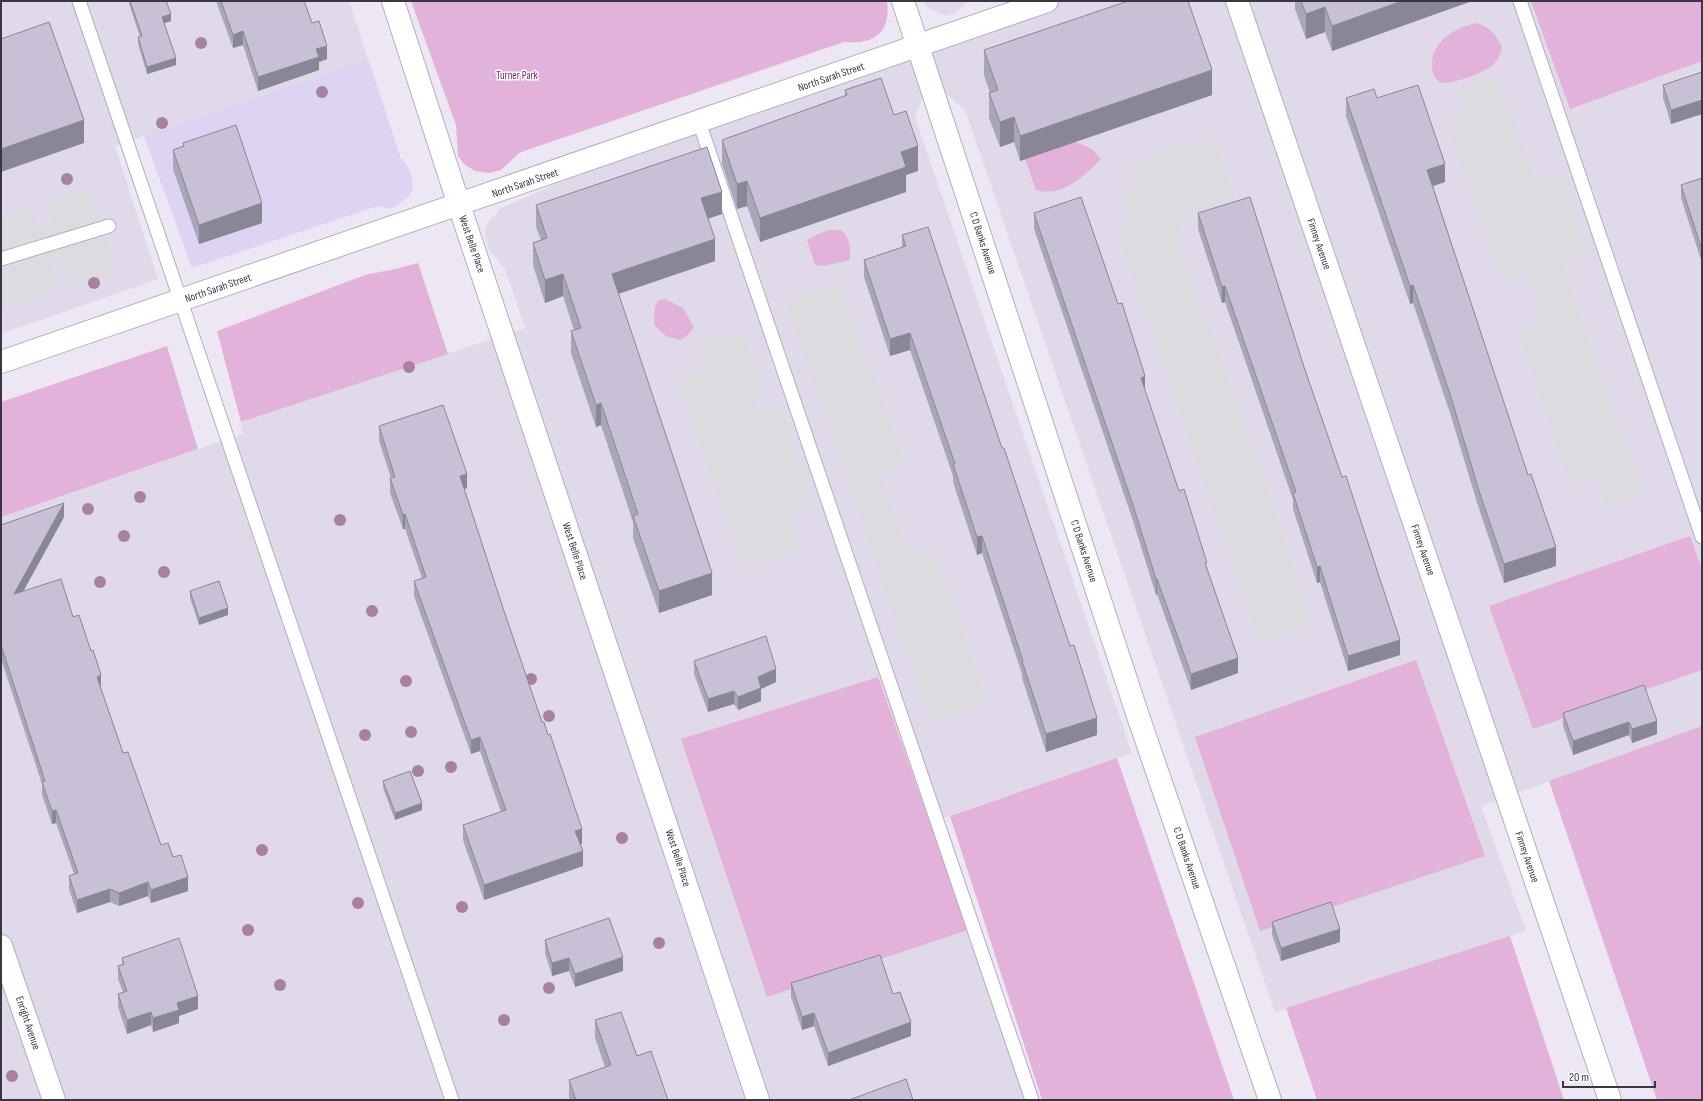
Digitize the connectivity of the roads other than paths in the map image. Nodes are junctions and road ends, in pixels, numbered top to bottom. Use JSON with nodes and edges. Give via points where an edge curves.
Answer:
{"nodes":[{"id":1,"x":79,"y":1,"type":"edge"},
{"id":2,"x":393,"y":1,"type":"edge"},
{"id":3,"x":903,"y":1,"type":"edge"},
{"id":4,"x":1047,"y":1,"type":"edge"},
{"id":5,"x":1237,"y":1,"type":"edge"},
{"id":6,"x":1520,"y":1,"type":"edge"},
{"id":7,"x":918,"y":46,"type":"junction"},
{"id":8,"x":699,"y":122,"type":"junction"},
{"id":9,"x":459,"y":205,"type":"junction"},
{"id":10,"x":109,"y":226,"type":"dead end"},
{"id":11,"x":1,"y":259,"type":"edge"},
{"id":12,"x":181,"y":301,"type":"junction"},
{"id":13,"x":1,"y":362,"type":"edge"},
{"id":14,"x":1702,"y":537,"type":"edge"},
{"id":15,"x":1,"y":946,"type":"edge"},
{"id":16,"x":54,"y":1100,"type":"edge"},
{"id":17,"x":452,"y":1100,"type":"edge"},
{"id":18,"x":758,"y":1100,"type":"edge"},
{"id":19,"x":1032,"y":1100,"type":"edge"},
{"id":20,"x":1270,"y":1100,"type":"edge"},
{"id":21,"x":1610,"y":1100,"type":"edge"}],
"edges":[{"from":1,"to":12,"type":"lane"},
{"from":2,"to":9,"type":"street","name":"West Belle Place"},
{"from":3,"to":7,"type":"street","name":"C D Banks Avenue"},
{"from":4,"to":7,"type":"street","name":"North Sarah Street"},
{"from":5,"to":21,"type":"street","name":"Finney Avenue"},
{"from":6,"to":14,"type":"lane"},
{"from":7,"to":8,"type":"street","name":"North Sarah Street"},
{"from":7,"to":20,"type":"street","name":"C D Banks Avenue","via":[[1138,716]]},
{"from":8,"to":9,"type":"street","name":"North Sarah Street"},
{"from":8,"to":19,"type":"lane"},
{"from":9,"to":12,"type":"street","name":"North Sarah Street"},
{"from":9,"to":18,"type":"street","name":"West Belle Place"},
{"from":10,"to":11,"type":"lane"},
{"from":12,"to":13,"type":"street","name":"North Sarah Street"},
{"from":12,"to":17,"type":"lane"},
{"from":15,"to":16,"type":"street","name":"Enright Avenue"}]}
